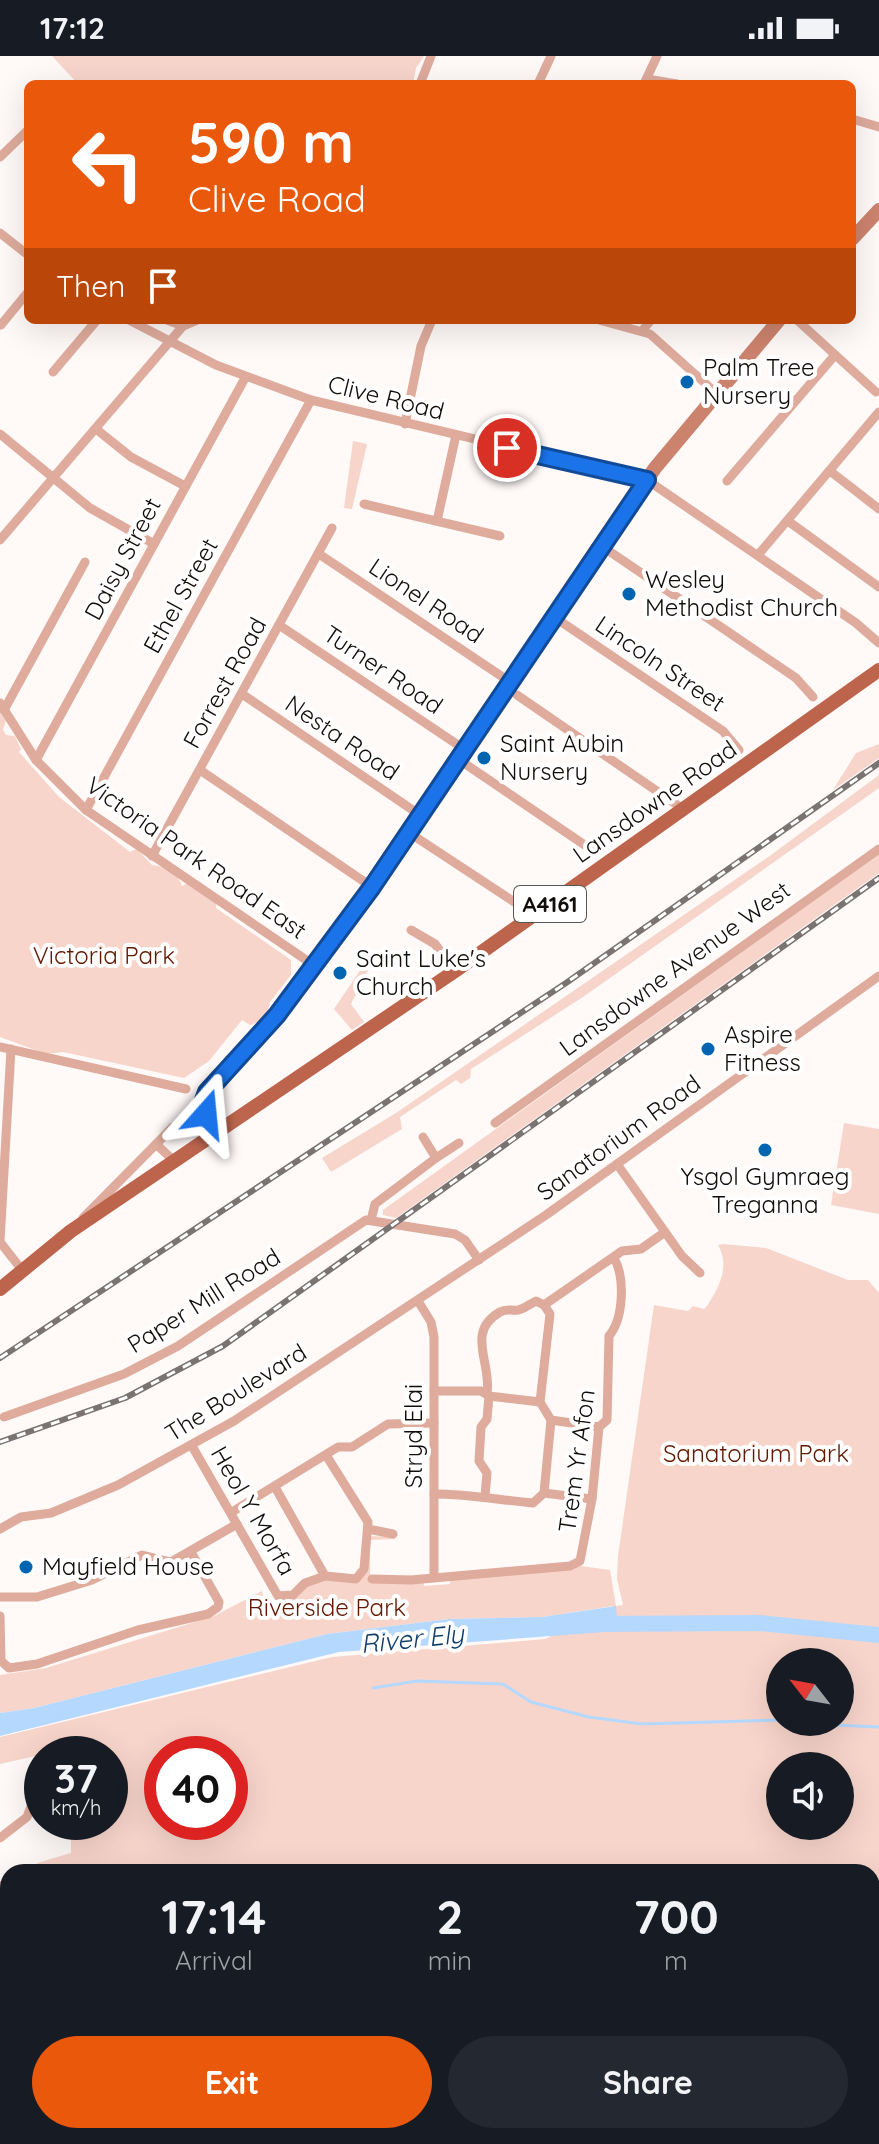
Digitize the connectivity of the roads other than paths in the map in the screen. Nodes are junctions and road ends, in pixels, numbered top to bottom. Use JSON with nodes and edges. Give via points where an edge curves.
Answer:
{"nodes":[{"id":1,"x":431,"y":56,"type":"edge"},
{"id":2,"x":551,"y":56,"type":"edge"},
{"id":3,"x":657,"y":56,"type":"edge"},
{"id":4,"x":422,"y":80,"type":"edge"},
{"id":5,"x":540,"y":80,"type":"edge"},
{"id":6,"x":646,"y":80,"type":"edge"},
{"id":7,"x":856,"y":120,"type":"edge"},
{"id":8,"x":879,"y":127,"type":"edge"},
{"id":9,"x":24,"y":134,"type":"edge"},
{"id":10,"x":0,"y":157,"type":"edge"},
{"id":11,"x":879,"y":210,"type":"edge"},
{"id":12,"x":0,"y":233,"type":"edge"},
{"id":13,"x":856,"y":235,"type":"edge"},
{"id":14,"x":24,"y":252,"type":"edge"},
{"id":15,"x":24,"y":297,"type":"edge"},
{"id":16,"x":94,"y":324,"type":"edge"},
{"id":17,"x":136,"y":324,"type":"edge"},
{"id":18,"x":178,"y":324,"type":"edge"},
{"id":19,"x":188,"y":324,"type":"edge"},
{"id":20,"x":430,"y":324,"type":"edge"},
{"id":21,"x":615,"y":324,"type":"edge"},
{"id":22,"x":648,"y":324,"type":"edge"},
{"id":23,"x":776,"y":324,"type":"edge"},
{"id":24,"x":801,"y":324,"type":"edge"},
{"id":25,"x":1,"y":325,"type":"edge"},
{"id":26,"x":183,"y":326,"type":"junction"},
{"id":27,"x":642,"y":331,"type":"junction"},
{"id":28,"x":170,"y":343,"type":"junction"},
{"id":29,"x":835,"y":355,"type":"junction"},
{"id":30,"x":53,"y":372,"type":"dead end"},
{"id":31,"x":245,"y":378,"type":"junction"},
{"id":32,"x":876,"y":392,"type":"dead end"},
{"id":33,"x":716,"y":393,"type":"junction"},
{"id":34,"x":311,"y":400,"type":"junction"},
{"id":35,"x":879,"y":412,"type":"edge"},
{"id":36,"x":405,"y":424,"type":"junction"},
{"id":37,"x":96,"y":429,"type":"junction"},
{"id":38,"x":0,"y":434,"type":"edge"},
{"id":39,"x":456,"y":435,"type":"junction"},
{"id":40,"x":830,"y":471,"type":"junction"},
{"id":41,"x":53,"y":479,"type":"junction"},
{"id":42,"x":647,"y":480,"type":"junction"},
{"id":43,"x":727,"y":481,"type":"dead end"},
{"id":44,"x":185,"y":486,"type":"junction"},
{"id":45,"x":364,"y":504,"type":"dead end"},
{"id":46,"x":879,"y":509,"type":"edge"},
{"id":47,"x":437,"y":521,"type":"junction"},
{"id":48,"x":788,"y":521,"type":"junction"},
{"id":49,"x":332,"y":528,"type":"dead end"},
{"id":50,"x":500,"y":536,"type":"dead end"},
{"id":51,"x":0,"y":540,"type":"edge"},
{"id":52,"x":154,"y":544,"type":"junction"},
{"id":53,"x":603,"y":547,"type":"junction"},
{"id":54,"x":319,"y":554,"type":"junction"},
{"id":55,"x":758,"y":555,"type":"junction"},
{"id":56,"x":85,"y":562,"type":"dead end"},
{"id":57,"x":879,"y":587,"type":"edge"},
{"id":58,"x":554,"y":617,"type":"junction"},
{"id":59,"x":279,"y":625,"type":"junction"},
{"id":60,"x":879,"y":643,"type":"edge"},
{"id":61,"x":879,"y":670,"type":"edge"},
{"id":62,"x":514,"y":689,"type":"junction"},
{"id":63,"x":242,"y":694,"type":"junction"},
{"id":64,"x":813,"y":697,"type":"dead end"},
{"id":65,"x":2,"y":706,"type":"edge"},
{"id":66,"x":739,"y":750,"type":"dead end"},
{"id":67,"x":461,"y":754,"type":"junction"},
{"id":68,"x":36,"y":760,"type":"junction"},
{"id":69,"x":200,"y":770,"type":"junction"},
{"id":70,"x":683,"y":809,"type":"junction"},
{"id":71,"x":86,"y":810,"type":"junction"},
{"id":72,"x":420,"y":815,"type":"junction"},
{"id":73,"x":408,"y":832,"type":"junction"},
{"id":74,"x":879,"y":849,"type":"edge"},
{"id":75,"x":595,"y":852,"type":"dead end"},
{"id":76,"x":152,"y":856,"type":"junction"},
{"id":77,"x":829,"y":869,"type":"dead end"},
{"id":78,"x":836,"y":879,"type":"junction"},
{"id":79,"x":372,"y":887,"type":"junction"},
{"id":80,"x":534,"y":915,"type":"junction"},
{"id":81,"x":411,"y":930,"type":"dead end"},
{"id":82,"x":315,"y":966,"type":"junction"},
{"id":83,"x":455,"y":971,"type":"junction"},
{"id":84,"x":879,"y":976,"type":"edge"},
{"id":85,"x":668,"y":984,"type":"dead end"},
{"id":86,"x":675,"y":994,"type":"junction"},
{"id":87,"x":0,"y":1047,"type":"edge"},
{"id":88,"x":11,"y":1049,"type":"junction"},
{"id":89,"x":186,"y":1089,"type":"dead end"},
{"id":90,"x":495,"y":1123,"type":"dead end"},
{"id":91,"x":173,"y":1127,"type":"dead end"},
{"id":92,"x":217,"y":1131,"type":"junction"},
{"id":93,"x":423,"y":1137,"type":"dead end"},
{"id":94,"x":459,"y":1143,"type":"dead end"},
{"id":95,"x":156,"y":1144,"type":"junction"},
{"id":96,"x":436,"y":1158,"type":"junction"},
{"id":97,"x":173,"y":1160,"type":"junction"},
{"id":98,"x":617,"y":1164,"type":"junction"},
{"id":99,"x":371,"y":1220,"type":"junction"},
{"id":100,"x":71,"y":1231,"type":"junction"},
{"id":101,"x":665,"y":1232,"type":"junction"},
{"id":102,"x":0,"y":1241,"type":"edge"},
{"id":103,"x":614,"y":1258,"type":"junction"},
{"id":104,"x":479,"y":1260,"type":"junction"},
{"id":105,"x":22,"y":1270,"type":"junction"},
{"id":106,"x":700,"y":1273,"type":"dead end"},
{"id":107,"x":0,"y":1289,"type":"edge"},
{"id":108,"x":418,"y":1301,"type":"junction"},
{"id":109,"x":544,"y":1305,"type":"junction"},
{"id":110,"x":434,"y":1391,"type":"junction"},
{"id":111,"x":488,"y":1395,"type":"junction"},
{"id":112,"x":540,"y":1402,"type":"junction"},
{"id":113,"x":4,"y":1417,"type":"dead end"},
{"id":114,"x":551,"y":1420,"type":"junction"},
{"id":115,"x":434,"y":1423,"type":"junction"},
{"id":116,"x":599,"y":1427,"type":"junction"},
{"id":117,"x":192,"y":1446,"type":"junction"},
{"id":118,"x":326,"y":1455,"type":"junction"},
{"id":119,"x":275,"y":1487,"type":"junction"},
{"id":120,"x":544,"y":1493,"type":"junction"},
{"id":121,"x":434,"y":1494,"type":"junction"},
{"id":122,"x":485,"y":1496,"type":"junction"},
{"id":123,"x":592,"y":1499,"type":"junction"},
{"id":124,"x":232,"y":1512,"type":"junction"},
{"id":125,"x":237,"y":1524,"type":"junction"},
{"id":126,"x":368,"y":1529,"type":"junction"},
{"id":127,"x":1,"y":1531,"type":"edge"},
{"id":128,"x":393,"y":1534,"type":"dead end"},
{"id":129,"x":191,"y":1552,"type":"junction"},
{"id":130,"x":434,"y":1575,"type":"junction"},
{"id":131,"x":325,"y":1576,"type":"junction"},
{"id":132,"x":372,"y":1579,"type":"dead end"},
{"id":133,"x":0,"y":1597,"type":"edge"},
{"id":134,"x":0,"y":1616,"type":"edge"},
{"id":135,"x":24,"y":1827,"type":"edge"},
{"id":136,"x":0,"y":1838,"type":"edge"}],
"edges":[{"from":1,"to":4,"type":"street"},
{"from":2,"to":5,"type":"street"},
{"from":3,"to":6,"type":"street"},
{"from":7,"to":8,"type":"street"},
{"from":9,"to":10,"type":"street"},
{"from":11,"to":13,"type":"street"},
{"from":12,"to":14,"type":"street"},
{"from":15,"to":25,"type":"street"},
{"from":16,"to":30,"type":"street"},
{"from":17,"to":28,"type":"street","name":"Clive Road"},
{"from":18,"to":26,"type":"street"},
{"from":19,"to":26,"type":"street"},
{"from":20,"to":36,"type":"street"},
{"from":21,"to":27,"type":"street"},
{"from":22,"to":27,"type":"street"},
{"from":23,"to":33,"type":"street"},
{"from":24,"to":29,"type":"street"},
{"from":26,"to":28,"type":"street"},
{"from":27,"to":33,"type":"street"},
{"from":28,"to":31,"type":"street","name":"Clive Road"},
{"from":28,"to":37,"type":"street"},
{"from":29,"to":32,"type":"street"},
{"from":29,"to":43,"type":"street"},
{"from":31,"to":34,"type":"street","name":"Clive Road"},
{"from":31,"to":44,"type":"street","name":"Daisy Street"},
{"from":33,"to":42,"type":"street"},
{"from":34,"to":36,"type":"street","name":"Clive Road"},
{"from":34,"to":71,"type":"street","name":"Ethel Street"},
{"from":35,"to":40,"type":"street"},
{"from":36,"to":39,"type":"street","name":"Clive Road"},
{"from":37,"to":41,"type":"street"},
{"from":37,"to":44,"type":"street","via":[[131,457]]},
{"from":38,"to":41,"type":"street"},
{"from":39,"to":42,"type":"street","name":"Clive Road"},
{"from":39,"to":47,"type":"street"},
{"from":40,"to":46,"type":"street"},
{"from":40,"to":48,"type":"street"},
{"from":41,"to":51,"type":"street"},
{"from":41,"to":52,"type":"street","via":[[90,508]]},
{"from":42,"to":53,"type":"street"},
{"from":42,"to":55,"type":"street"},
{"from":44,"to":52,"type":"street","name":"Daisy Street"},
{"from":45,"to":47,"type":"street"},
{"from":47,"to":50,"type":"street"},
{"from":48,"to":55,"type":"street"},
{"from":48,"to":57,"type":"street"},
{"from":49,"to":54,"type":"street","name":"Forrest Road"},
{"from":52,"to":68,"type":"street","name":"Daisy Street"},
{"from":53,"to":58,"type":"street"},
{"from":53,"to":64,"type":"street","via":[[796,678]]},
{"from":54,"to":59,"type":"street","name":"Forrest Road"},
{"from":54,"to":62,"type":"street","name":"Lionel Road"},
{"from":55,"to":60,"type":"street"},
{"from":56,"to":65,"type":"street"},
{"from":58,"to":62,"type":"street"},
{"from":58,"to":66,"type":"street","name":"Lincoln Street","via":[[723,731]]},
{"from":59,"to":63,"type":"street","name":"Forrest Road"},
{"from":59,"to":67,"type":"street","name":"Turner Road"},
{"from":61,"to":70,"type":"main road","name":"Lansdowne Road","number":"A4161"},
{"from":62,"to":67,"type":"street"},
{"from":62,"to":70,"type":"street","name":"Lionel Road"},
{"from":63,"to":69,"type":"street","name":"Forrest Road"},
{"from":63,"to":72,"type":"street","name":"Nesta Road"},
{"from":65,"to":68,"type":"street","name":"Victoria Park Road East"},
{"from":67,"to":72,"type":"street"},
{"from":67,"to":75,"type":"street","name":"Turner Road"},
{"from":68,"to":71,"type":"street","name":"Victoria Park Road East"},
{"from":69,"to":76,"type":"street","name":"Forrest Road"},
{"from":69,"to":79,"type":"street"},
{"from":70,"to":80,"type":"main road","name":"Lansdowne Road","number":"A4161"},
{"from":71,"to":76,"type":"street","name":"Victoria Park Road East"},
{"from":72,"to":73,"type":"street"},
{"from":73,"to":79,"type":"street"},
{"from":73,"to":80,"type":"street"},
{"from":74,"to":78,"type":"street","name":"Lansdowne Avenue West"},
{"from":76,"to":82,"type":"street","name":"Victoria Park Road East"},
{"from":77,"to":78,"type":"street"},
{"from":78,"to":86,"type":"street","name":"Lansdowne Avenue West"},
{"from":79,"to":82,"type":"street"},
{"from":80,"to":83,"type":"main road","name":"Lansdowne Road","number":"A4161"},
{"from":81,"to":83,"type":"street","via":[[435,944]]},
{"from":82,"to":92,"type":"street","via":[[207,1092],[204,1105]]},
{"from":83,"to":92,"type":"main road","name":"Lansdowne Road","number":"A4161"},
{"from":84,"to":98,"type":"street","name":"Sanatorium Road"},
{"from":85,"to":86,"type":"street"},
{"from":86,"to":90,"type":"street","name":"Lansdowne Avenue West","via":[[518,1100]]},
{"from":87,"to":88,"type":"street"},
{"from":88,"to":89,"type":"street"},
{"from":88,"to":102,"type":"street"},
{"from":91,"to":95,"type":"street"},
{"from":92,"to":97,"type":"main road","number":"A4161"},
{"from":93,"to":96,"type":"street"},
{"from":94,"to":96,"type":"street"},
{"from":95,"to":97,"type":"street"},
{"from":95,"to":100,"type":"street"},
{"from":96,"to":99,"type":"street","via":[[375,1204]]},
{"from":97,"to":100,"type":"main road"},
{"from":98,"to":101,"type":"street"},
{"from":98,"to":104,"type":"street","name":"Sanatorium Road"},
{"from":99,"to":104,"type":"street","via":[[455,1234]]},
{"from":99,"to":113,"type":"street","name":"Paper Mill Road","via":[[352,1226],[178,1346],[124,1374]]},
{"from":100,"to":105,"type":"main road"},
{"from":101,"to":103,"type":"street","via":[[641,1249],[622,1251]]},
{"from":101,"to":106,"type":"street"},
{"from":102,"to":105,"type":"street"},
{"from":103,"to":109,"type":"street"},
{"from":103,"to":116,"type":"street","name":"Trem Yr Afon","via":[[622,1272],[619,1316],[609,1336],[607,1420]]},
{"from":104,"to":108,"type":"street","name":"The Boulevard"},
{"from":105,"to":107,"type":"main road"},
{"from":108,"to":110,"type":"street","name":"Stryd Elai","via":[[434,1331]]},
{"from":108,"to":117,"type":"street","name":"The Boulevard"},
{"from":109,"to":111,"type":"street","via":[[536,1301],[522,1309],[502,1310],[483,1324],[481,1355],[489,1370]]},
{"from":109,"to":112,"type":"street","via":[[550,1314]]},
{"from":110,"to":111,"type":"street"},
{"from":110,"to":115,"type":"street","name":"Stryd Elai"},
{"from":111,"to":112,"type":"street"},
{"from":111,"to":122,"type":"street","via":[[479,1461],[487,1473]]},
{"from":112,"to":114,"type":"street"},
{"from":114,"to":116,"type":"street"},
{"from":114,"to":120,"type":"street"},
{"from":115,"to":118,"type":"street","via":[[384,1426],[352,1447],[338,1447]]},
{"from":115,"to":121,"type":"street","name":"Stryd Elai"},
{"from":116,"to":123,"type":"street","name":"Trem Yr Afon"},
{"from":117,"to":124,"type":"street","name":"Heol Y Morfa"},
{"from":117,"to":127,"type":"street","name":"The Boulevard","via":[[102,1492],[51,1513],[21,1517]]},
{"from":118,"to":119,"type":"street"},
{"from":118,"to":126,"type":"street"},
{"from":119,"to":124,"type":"street"},
{"from":119,"to":131,"type":"street"},
{"from":120,"to":122,"type":"street","via":[[533,1503]]},
{"from":120,"to":123,"type":"street"},
{"from":121,"to":122,"type":"street"},
{"from":121,"to":130,"type":"street","name":"Stryd Elai"},
{"from":123,"to":130,"type":"street","name":"Trem Yr Afon","via":[[578,1564]]},
{"from":124,"to":125,"type":"street","name":"Heol Y Morfa"},
{"from":125,"to":129,"type":"street"},
{"from":125,"to":131,"type":"street","name":"Heol Y Morfa","via":[[278,1596],[293,1595],[305,1583]]},
{"from":126,"to":128,"type":"street"},
{"from":126,"to":131,"type":"street","via":[[360,1576]]},
{"from":129,"to":133,"type":"street","via":[[168,1563],[142,1555],[92,1580],[37,1597]]},
{"from":129,"to":134,"type":"street","via":[[219,1602],[208,1614],[9,1668],[1,1661]]},
{"from":130,"to":132,"type":"street","name":"Trem Yr Afon"},
{"from":135,"to":136,"type":"street"}]}
